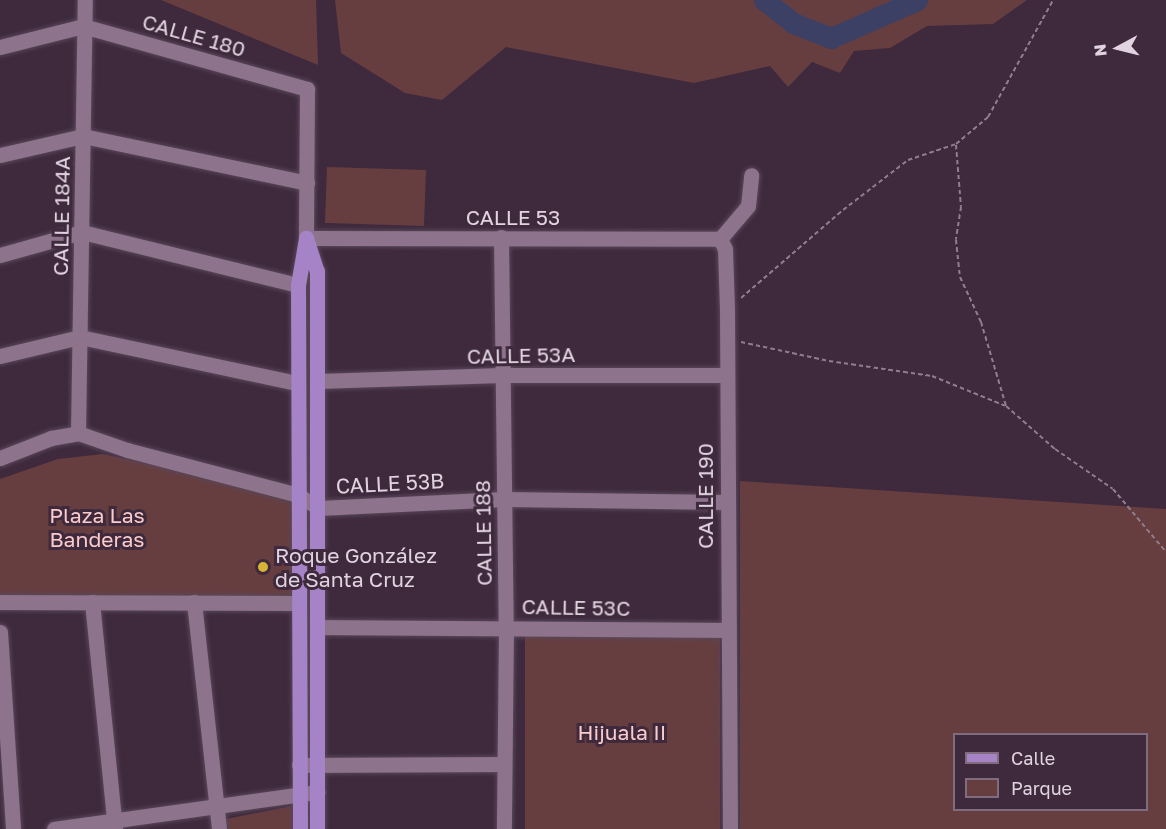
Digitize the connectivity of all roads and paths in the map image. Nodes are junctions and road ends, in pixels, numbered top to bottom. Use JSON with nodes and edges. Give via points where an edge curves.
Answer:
{"nodes":[{"id":1,"x":85,"y":0,"type":"edge"},
{"id":2,"x":1053,"y":0,"type":"edge"},
{"id":3,"x":83,"y":26,"type":"junction"},
{"id":4,"x":0,"y":47,"type":"edge"},
{"id":5,"x":84,"y":136,"type":"junction"},
{"id":6,"x":956,"y":144,"type":"junction"},
{"id":7,"x":0,"y":155,"type":"edge"},
{"id":8,"x":751,"y":175,"type":"dead end"},
{"id":9,"x":307,"y":183,"type":"junction"},
{"id":10,"x":82,"y":232,"type":"junction"},
{"id":11,"x":501,"y":237,"type":"junction"},
{"id":12,"x":306,"y":238,"type":"junction"},
{"id":13,"x":720,"y":239,"type":"junction"},
{"id":14,"x":0,"y":255,"type":"edge"},
{"id":15,"x":298,"y":285,"type":"junction"},
{"id":16,"x":727,"y":310,"type":"junction"},
{"id":17,"x":81,"y":337,"type":"junction"},
{"id":18,"x":726,"y":339,"type":"junction"},
{"id":19,"x":0,"y":356,"type":"edge"},
{"id":20,"x":502,"y":375,"type":"junction"},
{"id":21,"x":725,"y":375,"type":"junction"},
{"id":22,"x":318,"y":381,"type":"junction"},
{"id":23,"x":297,"y":383,"type":"junction"},
{"id":24,"x":1006,"y":406,"type":"junction"},
{"id":25,"x":78,"y":433,"type":"junction"},
{"id":26,"x":0,"y":458,"type":"edge"},
{"id":27,"x":298,"y":495,"type":"junction"},
{"id":28,"x":504,"y":499,"type":"junction"},
{"id":29,"x":726,"y":502,"type":"junction"},
{"id":30,"x":319,"y":508,"type":"junction"},
{"id":31,"x":1166,"y":552,"type":"edge"},
{"id":32,"x":0,"y":602,"type":"edge"},
{"id":33,"x":92,"y":602,"type":"junction"},
{"id":34,"x":194,"y":602,"type":"junction"},
{"id":35,"x":298,"y":603,"type":"junction"},
{"id":36,"x":318,"y":627,"type":"junction"},
{"id":37,"x":506,"y":627,"type":"junction"},
{"id":38,"x":726,"y":630,"type":"junction"},
{"id":39,"x":0,"y":632,"type":"edge"},
{"id":40,"x":318,"y":764,"type":"junction"},
{"id":41,"x":504,"y":764,"type":"junction"},
{"id":42,"x":299,"y":765,"type":"junction"},
{"id":43,"x":318,"y":792,"type":"junction"},
{"id":44,"x":300,"y":795,"type":"junction"},
{"id":45,"x":215,"y":807,"type":"junction"},
{"id":46,"x":114,"y":825,"type":"edge"},
{"id":47,"x":13,"y":829,"type":"edge"},
{"id":48,"x":54,"y":829,"type":"edge"},
{"id":49,"x":219,"y":829,"type":"edge"},
{"id":50,"x":300,"y":829,"type":"edge"},
{"id":51,"x":317,"y":829,"type":"edge"},
{"id":52,"x":504,"y":829,"type":"edge"},
{"id":53,"x":730,"y":829,"type":"edge"}],
"edges":[{"from":1,"to":3,"type":"street","name":"CALLE 184A"},
{"from":2,"to":6,"type":"path","via":[[988,117]]},
{"from":3,"to":4,"type":"street","name":"CALLE 180"},
{"from":3,"to":5,"type":"street","name":"CALLE 184A"},
{"from":3,"to":9,"type":"street","name":"CALLE 180","via":[[307,89]]},
{"from":5,"to":7,"type":"street"},
{"from":5,"to":9,"type":"street"},
{"from":5,"to":10,"type":"street","name":"CALLE 184A"},
{"from":6,"to":16,"type":"path","via":[[908,160]]},
{"from":6,"to":24,"type":"path","via":[[962,207],[956,240],[960,277],[981,322]]},
{"from":8,"to":13,"type":"street","via":[[748,206]]},
{"from":9,"to":12,"type":"street"},
{"from":10,"to":14,"type":"street"},
{"from":10,"to":15,"type":"street"},
{"from":10,"to":17,"type":"street","name":"CALLE 184A"},
{"from":11,"to":12,"type":"street","name":"CALLE 53"},
{"from":11,"to":13,"type":"street","name":"CALLE 53"},
{"from":11,"to":20,"type":"street","name":"CALLE 188"},
{"from":12,"to":15,"type":"main road"},
{"from":12,"to":22,"type":"main road","via":[[317,271]]},
{"from":13,"to":16,"type":"street","name":"CALLE 190","via":[[725,249]]},
{"from":15,"to":23,"type":"main road"},
{"from":16,"to":18,"type":"street","name":"CALLE 190"},
{"from":17,"to":19,"type":"street"},
{"from":17,"to":23,"type":"street"},
{"from":17,"to":25,"type":"street","name":"CALLE 184A"},
{"from":18,"to":21,"type":"street","name":"CALLE 190"},
{"from":18,"to":24,"type":"path","via":[[829,361],[932,376]]},
{"from":20,"to":21,"type":"street","name":"CALLE 53A"},
{"from":20,"to":22,"type":"street","name":"CALLE 53A"},
{"from":20,"to":28,"type":"street","name":"CALLE 188"},
{"from":21,"to":29,"type":"street","name":"CALLE 190"},
{"from":22,"to":30,"type":"main road"},
{"from":23,"to":27,"type":"main road"},
{"from":24,"to":31,"type":"path","via":[[1055,449],[1113,489]]},
{"from":25,"to":26,"type":"street","via":[[51,438]]},
{"from":25,"to":27,"type":"street","name":"CALLE 53B","via":[[127,450]]},
{"from":27,"to":30,"type":"street","name":"CALLE 53B"},
{"from":27,"to":35,"type":"main road"},
{"from":28,"to":29,"type":"street","name":"CALLE 53B"},
{"from":28,"to":30,"type":"street","name":"CALLE 53B"},
{"from":28,"to":37,"type":"street","name":"CALLE 188"},
{"from":29,"to":38,"type":"street","name":"CALLE 190"},
{"from":30,"to":36,"type":"main road"},
{"from":32,"to":33,"type":"street"},
{"from":33,"to":34,"type":"street"},
{"from":33,"to":46,"type":"street"},
{"from":34,"to":35,"type":"street"},
{"from":34,"to":45,"type":"street"},
{"from":35,"to":42,"type":"main road"},
{"from":36,"to":37,"type":"street","name":"CALLE 53C"},
{"from":36,"to":40,"type":"main road"},
{"from":37,"to":38,"type":"street","name":"CALLE 53C"},
{"from":37,"to":41,"type":"street","name":"CALLE 188"},
{"from":38,"to":53,"type":"street","name":"CALLE 190"},
{"from":39,"to":47,"type":"street"},
{"from":40,"to":41,"type":"street"},
{"from":40,"to":42,"type":"street"},
{"from":40,"to":43,"type":"main road"},
{"from":41,"to":52,"type":"street","name":"CALLE 188"},
{"from":42,"to":44,"type":"main road"},
{"from":43,"to":44,"type":"street"},
{"from":43,"to":51,"type":"main road"},
{"from":44,"to":45,"type":"street"},
{"from":44,"to":50,"type":"main road"},
{"from":45,"to":46,"type":"street"},
{"from":45,"to":49,"type":"street"},
{"from":46,"to":48,"type":"street"}]}
